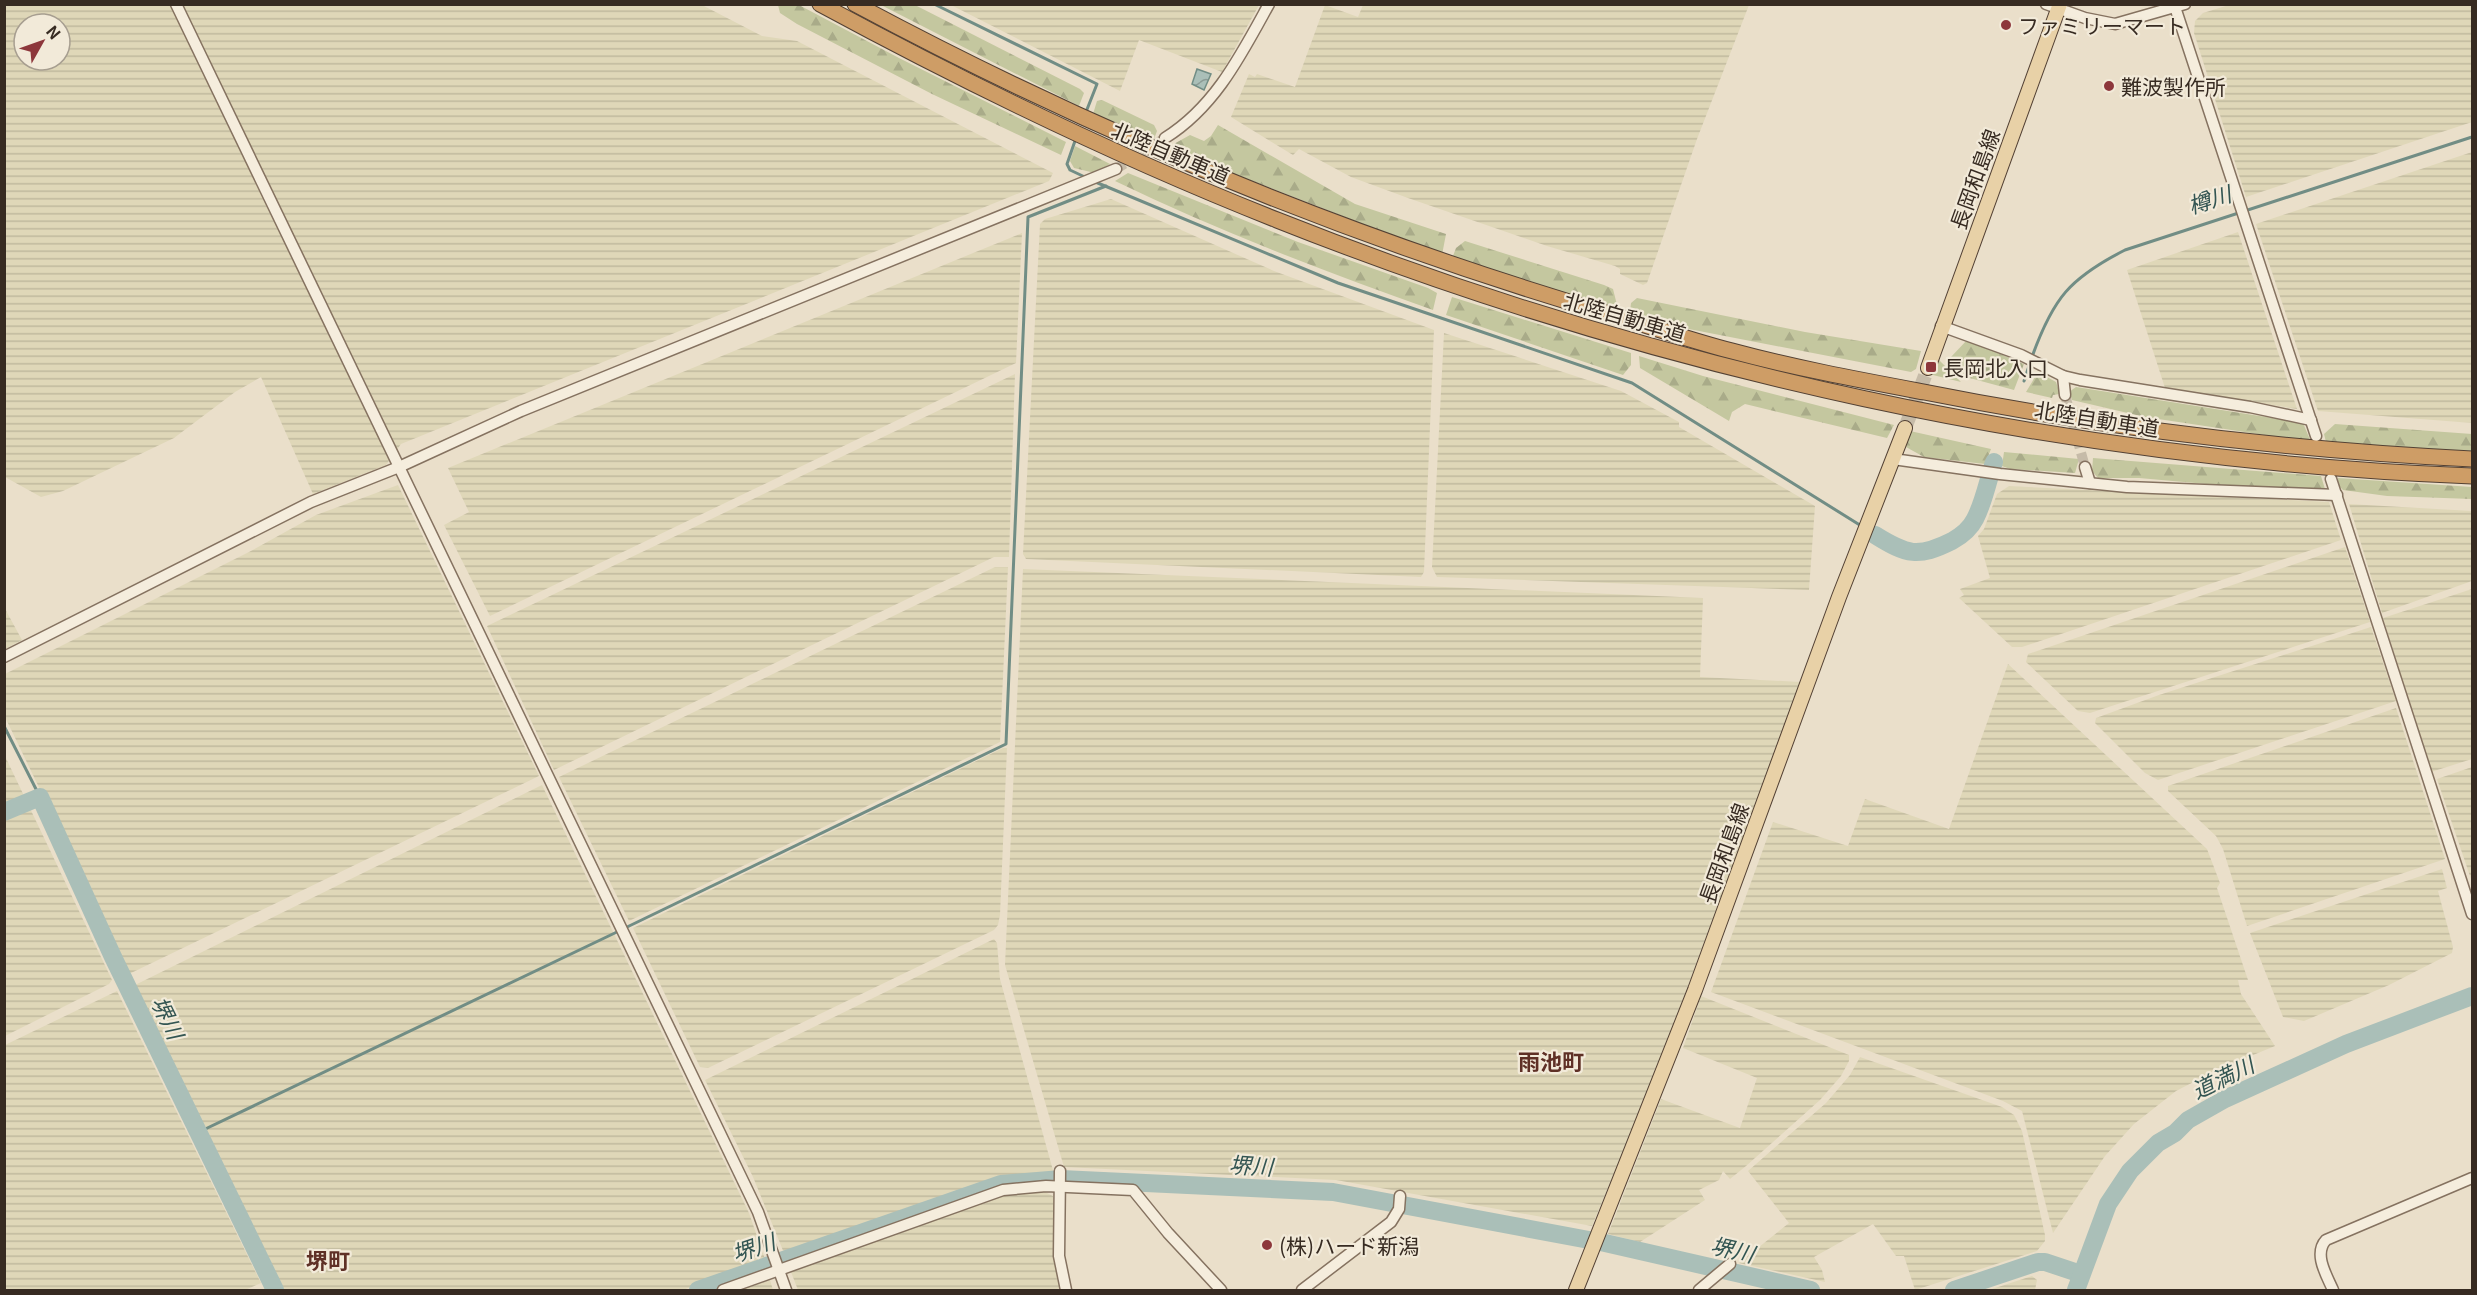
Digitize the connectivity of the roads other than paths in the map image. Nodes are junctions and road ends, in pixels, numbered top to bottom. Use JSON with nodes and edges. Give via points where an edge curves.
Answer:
{"nodes":[{"id":1,"x":176,"y":4,"type":"edge"},
{"id":2,"x":820,"y":4,"type":"edge"},
{"id":3,"x":855,"y":4,"type":"edge"},
{"id":4,"x":1269,"y":4,"type":"edge"},
{"id":5,"x":2055,"y":6,"type":"edge"},
{"id":6,"x":2178,"y":6,"type":"edge"},
{"id":7,"x":1165,"y":138,"type":"tunnel mouth"},
{"id":8,"x":1116,"y":169,"type":"tunnel mouth"},
{"id":9,"x":1941,"y":326,"type":"junction"},
{"id":10,"x":1928,"y":368,"type":"tunnel mouth"},
{"id":11,"x":2063,"y":376,"type":"junction"},
{"id":12,"x":2065,"y":395,"type":"tunnel mouth"},
{"id":13,"x":2310,"y":420,"type":"junction"},
{"id":14,"x":1905,"y":428,"type":"tunnel mouth"},
{"id":15,"x":2316,"y":436,"type":"dead end"},
{"id":16,"x":1893,"y":459,"type":"junction"},
{"id":17,"x":2472,"y":459,"type":"edge"},
{"id":18,"x":399,"y":467,"type":"junction"},
{"id":19,"x":2085,"y":467,"type":"tunnel mouth"},
{"id":20,"x":2472,"y":476,"type":"edge"},
{"id":21,"x":2331,"y":479,"type":"dead end"},
{"id":22,"x":2090,"y":483,"type":"junction"},
{"id":23,"x":2337,"y":495,"type":"junction"},
{"id":24,"x":4,"y":657,"type":"edge"},
{"id":25,"x":2472,"y":914,"type":"edge"},
{"id":26,"x":1060,"y":1171,"type":"dead end"},
{"id":27,"x":2472,"y":1178,"type":"edge"},
{"id":28,"x":1059,"y":1188,"type":"junction"},
{"id":29,"x":1400,"y":1196,"type":"dead end"},
{"id":30,"x":1730,"y":1264,"type":"dead end"},
{"id":31,"x":778,"y":1271,"type":"junction"},
{"id":32,"x":1217,"y":1289,"type":"edge"},
{"id":33,"x":723,"y":1290,"type":"edge"},
{"id":34,"x":786,"y":1290,"type":"edge"},
{"id":35,"x":1066,"y":1290,"type":"edge"},
{"id":36,"x":1302,"y":1290,"type":"edge"},
{"id":37,"x":1576,"y":1290,"type":"edge"},
{"id":38,"x":1700,"y":1290,"type":"edge"},
{"id":39,"x":2333,"y":1290,"type":"edge"}],
"edges":[{"from":1,"to":18,"type":"street"},
{"from":2,"to":20,"type":"highway","name":"北陸自動車道","via":[[1030,113],[1264,215],[1432,278],[1633,342],[1845,395],[2074,436],[2279,463]]},
{"from":3,"to":17,"type":"highway","name":"北陸自動車道","via":[[1067,112],[1287,206],[1523,289],[1731,351],[1859,380],[2100,424],[2277,445]]},
{"from":4,"to":7,"type":"street","via":[[1221,85],[1202,109]]},
{"from":5,"to":6,"type":"street","via":[[2115,24]]},
{"from":5,"to":9,"type":"main road","name":"長岡和島線"},
{"from":6,"to":13,"type":"street"},
{"from":8,"to":18,"type":"street","via":[[522,411]]},
{"from":9,"to":10,"type":"main road","name":"長岡和島線"},
{"from":9,"to":11,"type":"street","via":[[2021,355]]},
{"from":11,"to":12,"type":"street"},
{"from":11,"to":13,"type":"street"},
{"from":13,"to":15,"type":"street"},
{"from":14,"to":16,"type":"main road","name":"長岡和島線"},
{"from":16,"to":22,"type":"street"},
{"from":16,"to":37,"type":"main road","name":"長岡和島線","via":[[1695,990]]},
{"from":18,"to":24,"type":"street","via":[[285,514]]},
{"from":18,"to":31,"type":"street","via":[[753,1202]]},
{"from":19,"to":22,"type":"street"},
{"from":21,"to":23,"type":"street"},
{"from":22,"to":23,"type":"street"},
{"from":23,"to":25,"type":"street"},
{"from":26,"to":28,"type":"street"},
{"from":27,"to":39,"type":"street","via":[[2326,1240],[2321,1257]]},
{"from":28,"to":31,"type":"street","via":[[1030,1186],[1003,1190]]},
{"from":28,"to":32,"type":"street","via":[[1133,1190]]},
{"from":28,"to":35,"type":"street","via":[[1059,1256]]},
{"from":29,"to":36,"type":"street","via":[[1399,1209],[1391,1222]]},
{"from":30,"to":38,"type":"street"},
{"from":31,"to":33,"type":"street"},
{"from":31,"to":34,"type":"street"}]}
